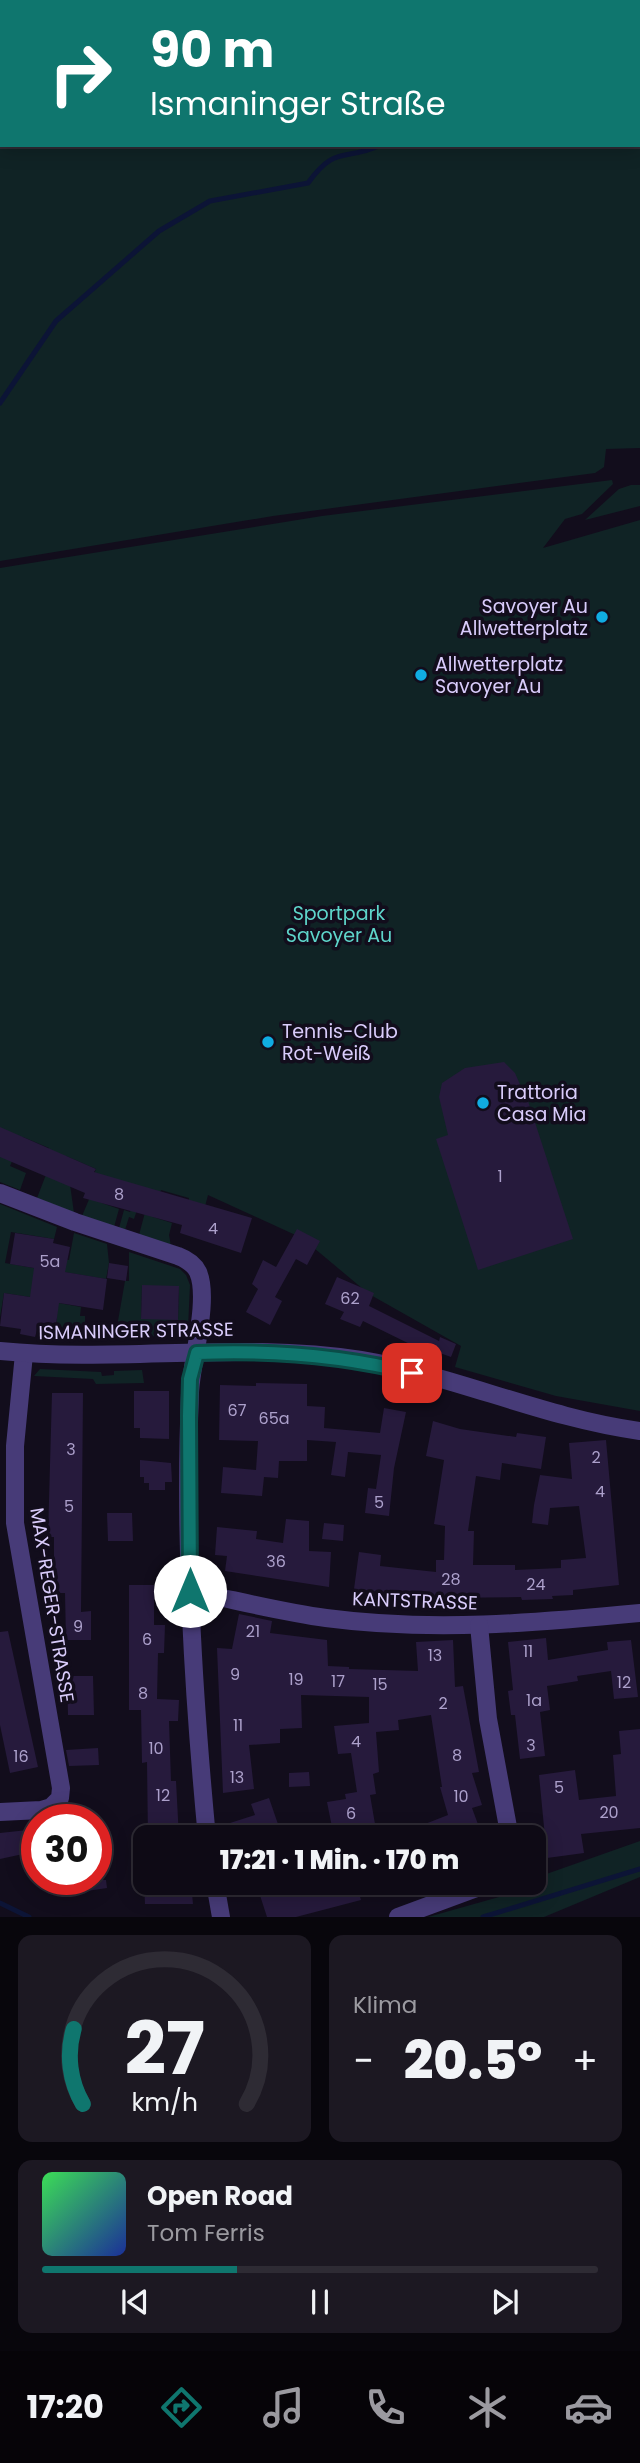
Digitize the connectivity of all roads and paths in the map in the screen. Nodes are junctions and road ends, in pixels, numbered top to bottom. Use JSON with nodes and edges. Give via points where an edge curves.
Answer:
{"nodes":[{"id":1,"x":0,"y":1193,"type":"edge"},
{"id":2,"x":0,"y":1351,"type":"edge"},
{"id":3,"x":197,"y":1353,"type":"junction"},
{"id":4,"x":23,"y":1354,"type":"junction"},
{"id":5,"x":640,"y":1431,"type":"edge"},
{"id":6,"x":190,"y":1591,"type":"junction"},
{"id":7,"x":640,"y":1613,"type":"edge"},
{"id":8,"x":479,"y":1625,"type":"junction"},
{"id":9,"x":0,"y":1812,"type":"edge"},
{"id":10,"x":206,"y":1825,"type":"edge"},
{"id":11,"x":508,"y":1825,"type":"edge"},
{"id":12,"x":217,"y":1895,"type":"edge"},
{"id":13,"x":458,"y":1895,"type":"edge"},
{"id":14,"x":221,"y":1917,"type":"edge"},
{"id":15,"x":398,"y":1917,"type":"edge"}],
"edges":[{"from":1,"to":3,"type":"street","via":[[192,1264],[200,1281]]},
{"from":2,"to":4,"type":"street","name":"ISMANINGER STRASSE"},
{"from":3,"to":4,"type":"street","name":"ISMANINGER STRASSE"},
{"from":3,"to":5,"type":"street","name":"ISMANINGER STRASSE","via":[[296,1352],[364,1361],[544,1412]]},
{"from":3,"to":6,"type":"street","via":[[190,1379]]},
{"from":4,"to":9,"type":"street","name":"MAX-REGER-STRASSE","via":[[15,1446],[15,1523],[61,1788],[60,1798],[51,1807]]},
{"from":6,"to":8,"type":"street","name":"KANTSTRASSE","via":[[328,1619]]},
{"from":6,"to":10,"type":"street"},
{"from":7,"to":8,"type":"street","name":"KANTSTRASSE"},
{"from":8,"to":11,"type":"street","via":[[488,1719]]},
{"from":12,"to":14,"type":"street"},
{"from":13,"to":15,"type":"street"}]}
